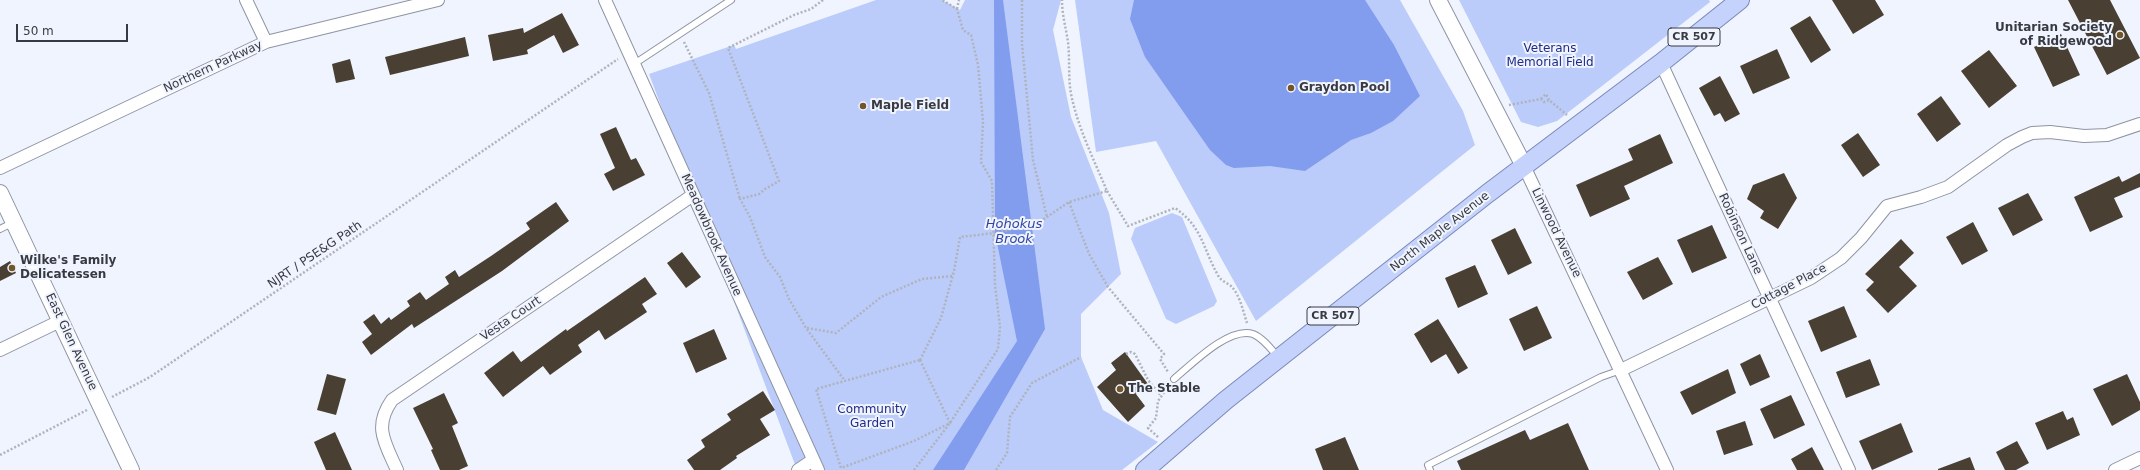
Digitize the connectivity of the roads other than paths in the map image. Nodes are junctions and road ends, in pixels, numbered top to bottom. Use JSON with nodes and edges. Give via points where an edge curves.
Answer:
{"nodes":[{"id":1,"x":246,"y":0,"type":"edge"},
{"id":2,"x":438,"y":0,"type":"edge"},
{"id":3,"x":605,"y":0,"type":"edge"},
{"id":4,"x":731,"y":0,"type":"edge"},
{"id":5,"x":1438,"y":0,"type":"edge"},
{"id":6,"x":1733,"y":2,"type":"edge"},
{"id":7,"x":266,"y":42,"type":"junction"},
{"id":8,"x":1662,"y":63,"type":"junction"},
{"id":9,"x":634,"y":64,"type":"junction"},
{"id":10,"x":2140,"y":124,"type":"edge"},
{"id":11,"x":1524,"y":166,"type":"junction"},
{"id":12,"x":0,"y":168,"type":"edge"},
{"id":13,"x":0,"y":193,"type":"edge"},
{"id":14,"x":693,"y":195,"type":"junction"},
{"id":15,"x":7,"y":226,"type":"edge"},
{"id":16,"x":1770,"y":298,"type":"junction"},
{"id":17,"x":60,"y":320,"type":"junction"},
{"id":18,"x":0,"y":350,"type":"edge"},
{"id":19,"x":1279,"y":358,"type":"junction"},
{"id":20,"x":1621,"y":370,"type":"junction"},
{"id":21,"x":1174,"y":379,"type":"road end"},
{"id":22,"x":2140,"y":458,"type":"edge"},
{"id":23,"x":815,"y":465,"type":"edge"},
{"id":24,"x":131,"y":470,"type":"edge"},
{"id":25,"x":397,"y":470,"type":"edge"},
{"id":26,"x":798,"y":470,"type":"edge"},
{"id":27,"x":1145,"y":470,"type":"edge"},
{"id":28,"x":1430,"y":470,"type":"edge"},
{"id":29,"x":1667,"y":470,"type":"edge"},
{"id":30,"x":1849,"y":470,"type":"edge"},
{"id":31,"x":2115,"y":470,"type":"edge"}],
"edges":[{"from":1,"to":7,"type":"street"},
{"from":2,"to":7,"type":"street","name":"Northern Parkway"},
{"from":3,"to":9,"type":"street","name":"Meadowbrook Avenue"},
{"from":4,"to":9,"type":"lane"},
{"from":5,"to":11,"type":"street","name":"Linwood Avenue"},
{"from":6,"to":8,"type":"main road","name":"North Maple Avenue","number":"CR 507"},
{"from":7,"to":12,"type":"street","name":"Northern Parkway"},
{"from":8,"to":11,"type":"main road","name":"North Maple Avenue","number":"CR 507"},
{"from":8,"to":16,"type":"street","name":"Robinson Lane"},
{"from":9,"to":14,"type":"street","name":"Meadowbrook Avenue"},
{"from":10,"to":16,"type":"street","name":"Cottage Place","via":[[2107,135],[2084,136],[2050,132],[2032,133],[2022,137],[1948,187],[1887,206],[1841,258],[1811,278]]},
{"from":11,"to":19,"type":"main road","name":"North Maple Avenue","number":"CR 507"},
{"from":11,"to":20,"type":"street","name":"Linwood Avenue"},
{"from":13,"to":15,"type":"street","name":"East Glen Avenue"},
{"from":14,"to":23,"type":"street","name":"Meadowbrook Avenue"},
{"from":14,"to":25,"type":"street","name":"Vesta Court","via":[[392,400],[381,422],[382,434]]},
{"from":15,"to":17,"type":"street","name":"East Glen Avenue"},
{"from":16,"to":20,"type":"street","name":"Cottage Place"},
{"from":16,"to":30,"type":"street","name":"Robinson Lane"},
{"from":17,"to":18,"type":"street"},
{"from":17,"to":24,"type":"street","name":"East Glen Avenue"},
{"from":19,"to":21,"type":"lane","via":[[1267,343],[1253,334],[1242,333],[1224,339]]},
{"from":19,"to":27,"type":"main road","name":"North Maple Avenue","number":"CR 507"},
{"from":20,"to":28,"type":"lane","via":[[1601,377],[1428,465]]},
{"from":20,"to":29,"type":"street","name":"Linwood Avenue"},
{"from":22,"to":31,"type":"street"},
{"from":23,"to":26,"type":"street"}]}
